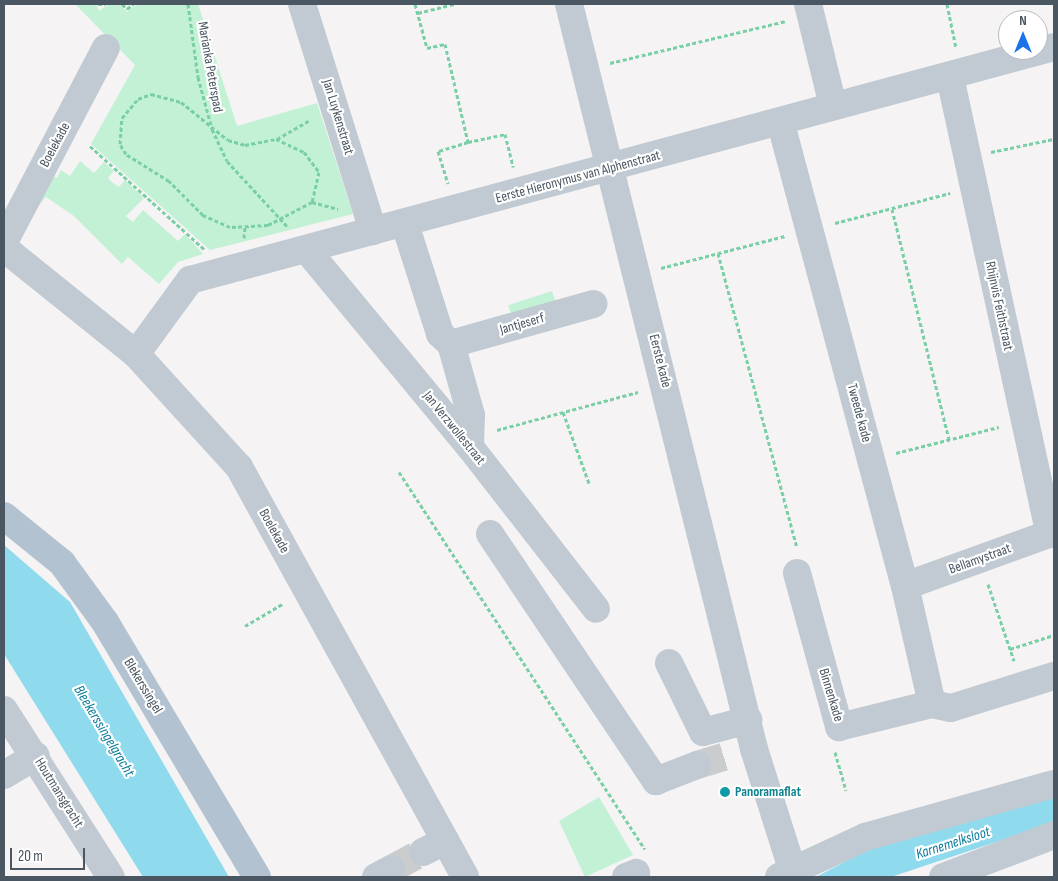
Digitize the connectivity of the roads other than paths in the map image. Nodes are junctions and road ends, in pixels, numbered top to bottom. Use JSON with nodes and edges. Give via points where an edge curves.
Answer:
{"nodes":[{"id":1,"x":302,"y":4,"type":"edge"},
{"id":2,"x":569,"y":4,"type":"edge"},
{"id":3,"x":810,"y":10,"type":"edge"},
{"id":4,"x":1054,"y":47,"type":"edge"},
{"id":5,"x":106,"y":48,"type":"dead end"},
{"id":6,"x":956,"y":75,"type":"junction"},
{"id":7,"x":833,"y":106,"type":"junction"},
{"id":8,"x":781,"y":124,"type":"junction"},
{"id":9,"x":609,"y":168,"type":"junction"},
{"id":10,"x":405,"y":224,"type":"junction"},
{"id":11,"x":373,"y":231,"type":"junction"},
{"id":12,"x":4,"y":242,"type":"edge"},
{"id":13,"x":4,"y":248,"type":"edge"},
{"id":14,"x":307,"y":250,"type":"junction"},
{"id":15,"x":593,"y":304,"type":"dead end"},
{"id":16,"x":451,"y":344,"type":"junction"},
{"id":17,"x":136,"y":354,"type":"junction"},
{"id":18,"x":471,"y":441,"type":"junction"},
{"id":19,"x":4,"y":516,"type":"edge"},
{"id":20,"x":1052,"y":533,"type":"edge"},
{"id":21,"x":490,"y":534,"type":"dead end"},
{"id":22,"x":797,"y":573,"type":"road end"},
{"id":23,"x":905,"y":586,"type":"junction"},
{"id":24,"x":596,"y":609,"type":"dead end"},
{"id":25,"x":669,"y":663,"type":"dead end"},
{"id":26,"x":1054,"y":676,"type":"edge"},
{"id":27,"x":932,"y":704,"type":"junction"},
{"id":28,"x":4,"y":710,"type":"edge"},
{"id":29,"x":748,"y":720,"type":"junction"},
{"id":30,"x":36,"y":756,"type":"junction"},
{"id":31,"x":697,"y":765,"type":"tunnel mouth"},
{"id":32,"x":4,"y":775,"type":"edge"},
{"id":33,"x":1054,"y":784,"type":"edge"},
{"id":34,"x":1054,"y":835,"type":"edge"},
{"id":35,"x":785,"y":873,"type":"edge"},
{"id":36,"x":111,"y":877,"type":"edge"},
{"id":37,"x":257,"y":877,"type":"edge"},
{"id":38,"x":465,"y":877,"type":"edge"},
{"id":39,"x":943,"y":877,"type":"edge"}],
"edges":[{"from":1,"to":11,"type":"street","name":"Jan Luykenstraat"},
{"from":2,"to":9,"type":"street","name":"Eerste kade"},
{"from":3,"to":7,"type":"street"},
{"from":4,"to":6,"type":"street","name":"Eerste Hieronymus van Alphenstraat"},
{"from":5,"to":12,"type":"street","name":"Boelekade"},
{"from":6,"to":7,"type":"street","name":"Eerste Hieronymus van Alphenstraat"},
{"from":6,"to":20,"type":"street","name":"Rhijnvis Feithstraat","via":[[966,158]]},
{"from":7,"to":8,"type":"street","name":"Eerste Hieronymus van Alphenstraat"},
{"from":8,"to":9,"type":"street","name":"Eerste Hieronymus van Alphenstraat"},
{"from":8,"to":23,"type":"street","name":"Tweede kade"},
{"from":9,"to":10,"type":"street","name":"Eerste Hieronymus van Alphenstraat"},
{"from":9,"to":29,"type":"street","name":"Eerste kade","via":[[666,384]]},
{"from":10,"to":11,"type":"street","name":"Eerste Hieronymus van Alphenstraat"},
{"from":10,"to":16,"type":"street","via":[[440,334]]},
{"from":11,"to":14,"type":"street","name":"Eerste Hieronymus van Alphenstraat"},
{"from":13,"to":17,"type":"street","name":"Boelekade"},
{"from":14,"to":17,"type":"street","name":"Eerste Hieronymus van Alphenstraat","via":[[190,280]]},
{"from":14,"to":18,"type":"street","name":"Jan Verzwollestraat"},
{"from":15,"to":16,"type":"street","name":"Jantjeserf"},
{"from":16,"to":18,"type":"street"},
{"from":17,"to":38,"type":"street","name":"Boelekade","via":[[239,467],[306,590],[434,846]]},
{"from":18,"to":24,"type":"street","name":"Jan Verzwollestraat"},
{"from":19,"to":37,"type":"main road","name":"Blekerssingel","via":[[62,563],[105,622]]},
{"from":20,"to":23,"type":"street","name":"Bellamystraat"},
{"from":21,"to":31,"type":"street","via":[[656,781]]},
{"from":22,"to":27,"type":"street","name":"Binnenkade","via":[[839,727]]},
{"from":23,"to":27,"type":"street","name":"Tweede kade"},
{"from":25,"to":29,"type":"street","via":[[703,732]]},
{"from":26,"to":27,"type":"street","via":[[951,708]]},
{"from":28,"to":30,"type":"street","name":"Houtmansgracht"},
{"from":29,"to":35,"type":"street","name":"Eerste kade","via":[[744,751]]},
{"from":30,"to":32,"type":"street"},
{"from":30,"to":36,"type":"street","name":"Houtmansgracht"},
{"from":33,"to":35,"type":"street","via":[[865,837]]},
{"from":34,"to":39,"type":"street"}]}
